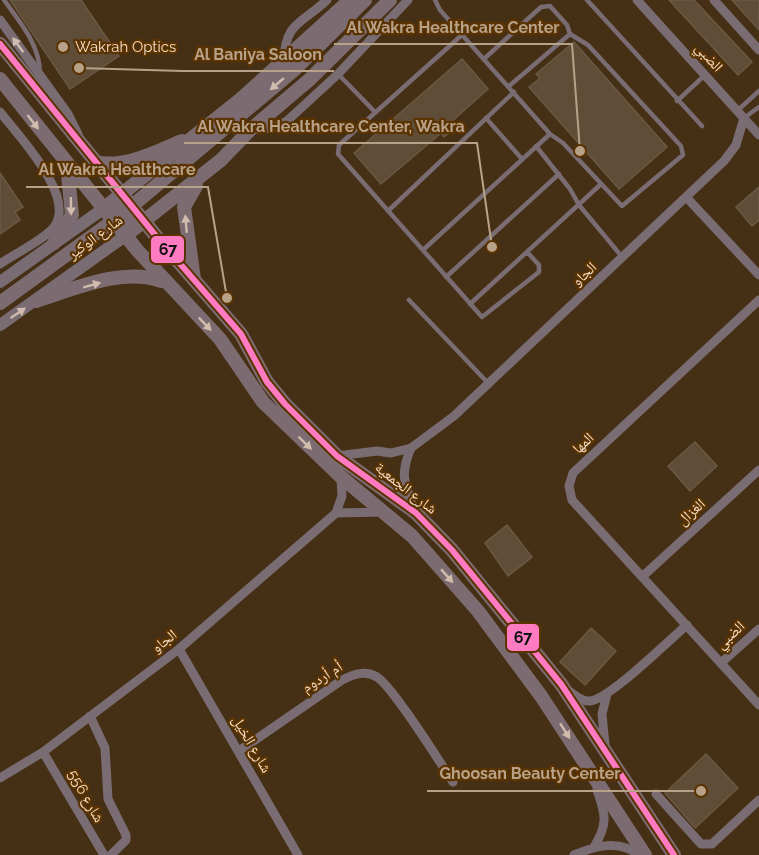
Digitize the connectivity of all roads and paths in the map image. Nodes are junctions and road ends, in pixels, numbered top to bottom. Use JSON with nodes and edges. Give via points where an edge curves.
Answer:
{"nodes":[{"id":1,"x":3,"y":0,"type":"edge"},
{"id":2,"x":327,"y":0,"type":"edge"},
{"id":3,"x":350,"y":0,"type":"edge"},
{"id":4,"x":365,"y":0,"type":"edge"},
{"id":5,"x":390,"y":0,"type":"edge"},
{"id":6,"x":408,"y":0,"type":"edge"},
{"id":7,"x":435,"y":0,"type":"edge"},
{"id":8,"x":587,"y":0,"type":"edge"},
{"id":9,"x":637,"y":0,"type":"edge"},
{"id":10,"x":714,"y":0,"type":"edge"},
{"id":11,"x":0,"y":20,"type":"edge"},
{"id":12,"x":570,"y":33,"type":"junction"},
{"id":13,"x":463,"y":34,"type":"junction"},
{"id":14,"x":0,"y":44,"type":"edge"},
{"id":15,"x":759,"y":50,"type":"edge"},
{"id":16,"x":485,"y":58,"type":"junction"},
{"id":17,"x":284,"y":60,"type":"junction"},
{"id":18,"x":338,"y":74,"type":"junction"},
{"id":19,"x":40,"y":75,"type":"junction"},
{"id":20,"x":705,"y":75,"type":"junction"},
{"id":21,"x":0,"y":79,"type":"edge"},
{"id":22,"x":509,"y":86,"type":"junction"},
{"id":23,"x":759,"y":91,"type":"edge"},
{"id":24,"x":514,"y":92,"type":"junction"},
{"id":25,"x":677,"y":101,"type":"junction"},
{"id":26,"x":759,"y":106,"type":"edge"},
{"id":27,"x":0,"y":112,"type":"edge"},
{"id":28,"x":375,"y":112,"type":"junction"},
{"id":29,"x":741,"y":115,"type":"junction"},
{"id":30,"x":486,"y":118,"type":"junction"},
{"id":31,"x":702,"y":126,"type":"dead end"},
{"id":32,"x":250,"y":130,"type":"junction"},
{"id":33,"x":200,"y":133,"type":"junction"},
{"id":34,"x":550,"y":134,"type":"junction"},
{"id":35,"x":759,"y":135,"type":"edge"},
{"id":36,"x":536,"y":146,"type":"junction"},
{"id":37,"x":83,"y":147,"type":"junction"},
{"id":38,"x":522,"y":159,"type":"junction"},
{"id":39,"x":221,"y":160,"type":"junction"},
{"id":40,"x":95,"y":162,"type":"junction"},
{"id":41,"x":67,"y":164,"type":"junction"},
{"id":42,"x":559,"y":174,"type":"junction"},
{"id":43,"x":600,"y":185,"type":"junction"},
{"id":44,"x":122,"y":194,"type":"junction"},
{"id":45,"x":687,"y":198,"type":"junction"},
{"id":46,"x":579,"y":205,"type":"junction"},
{"id":47,"x":388,"y":211,"type":"junction"},
{"id":48,"x":118,"y":212,"type":"junction"},
{"id":49,"x":142,"y":223,"type":"junction"},
{"id":50,"x":125,"y":236,"type":"junction"},
{"id":51,"x":54,"y":243,"type":"junction"},
{"id":52,"x":423,"y":250,"type":"junction"},
{"id":53,"x":528,"y":252,"type":"junction"},
{"id":54,"x":623,"y":258,"type":"junction"},
{"id":55,"x":0,"y":264,"type":"edge"},
{"id":56,"x":0,"y":273,"type":"edge"},
{"id":57,"x":14,"y":273,"type":"junction"},
{"id":58,"x":759,"y":275,"type":"edge"},
{"id":59,"x":446,"y":277,"type":"junction"},
{"id":60,"x":195,"y":281,"type":"junction"},
{"id":61,"x":0,"y":282,"type":"edge"},
{"id":62,"x":164,"y":282,"type":"junction"},
{"id":63,"x":409,"y":300,"type":"dead end"},
{"id":64,"x":759,"y":300,"type":"edge"},
{"id":65,"x":36,"y":301,"type":"junction"},
{"id":66,"x":0,"y":303,"type":"edge"},
{"id":67,"x":470,"y":304,"type":"junction"},
{"id":68,"x":0,"y":325,"type":"edge"},
{"id":69,"x":488,"y":383,"type":"junction"},
{"id":70,"x":411,"y":448,"type":"junction"},
{"id":71,"x":337,"y":456,"type":"junction"},
{"id":72,"x":759,"y":470,"type":"edge"},
{"id":73,"x":340,"y":477,"type":"junction"},
{"id":74,"x":384,"y":512,"type":"junction"},
{"id":75,"x":336,"y":513,"type":"junction"},
{"id":76,"x":416,"y":513,"type":"junction"},
{"id":77,"x":643,"y":576,"type":"junction"},
{"id":78,"x":687,"y":625,"type":"junction"},
{"id":79,"x":759,"y":629,"type":"edge"},
{"id":80,"x":179,"y":649,"type":"junction"},
{"id":81,"x":721,"y":663,"type":"junction"},
{"id":82,"x":561,"y":684,"type":"junction"},
{"id":83,"x":607,"y":694,"type":"junction"},
{"id":84,"x":759,"y":705,"type":"edge"},
{"id":85,"x":90,"y":716,"type":"junction"},
{"id":86,"x":43,"y":752,"type":"junction"},
{"id":87,"x":239,"y":752,"type":"junction"},
{"id":88,"x":609,"y":760,"type":"junction"},
{"id":89,"x":589,"y":769,"type":"junction"},
{"id":90,"x":1,"y":774,"type":"edge"},
{"id":91,"x":453,"y":782,"type":"dead end"},
{"id":92,"x":656,"y":794,"type":"dead end"},
{"id":93,"x":759,"y":800,"type":"edge"},
{"id":94,"x":610,"y":845,"type":"junction"},
{"id":95,"x":594,"y":847,"type":"junction"},
{"id":96,"x":104,"y":855,"type":"edge"},
{"id":97,"x":111,"y":855,"type":"edge"},
{"id":98,"x":298,"y":855,"type":"edge"},
{"id":99,"x":574,"y":855,"type":"edge"},
{"id":100,"x":613,"y":855,"type":"edge"},
{"id":101,"x":639,"y":855,"type":"edge"},
{"id":102,"x":645,"y":855,"type":"edge"},
{"id":103,"x":674,"y":855,"type":"edge"}],
"edges":[{"from":1,"to":19,"type":"lane","via":[[39,57]]},
{"from":2,"to":17,"type":"street","via":[[289,31],[283,48]]},
{"from":3,"to":17,"type":"main road","name":"شارع الوكير"},
{"from":4,"to":48,"type":"main road","one_way":true,"via":[[286,77]]},
{"from":5,"to":32,"type":"main road","name":"شارع الوكير","via":[[309,80]]},
{"from":6,"to":18,"type":"street"},
{"from":7,"to":13,"type":"lane"},
{"from":8,"to":25,"type":"lane"},
{"from":9,"to":20,"type":"street","name":"الضبي"},
{"from":10,"to":15,"type":"street"},
{"from":19,"to":11,"type":"street","one_way":true},
{"from":12,"to":16,"type":"lane","via":[[550,6],[541,7]]},
{"from":12,"to":22,"type":"lane"},
{"from":12,"to":43,"type":"lane","via":[[588,45],[684,151],[626,206]]},
{"from":13,"to":16,"type":"lane"},
{"from":13,"to":28,"type":"lane"},
{"from":14,"to":37,"type":"main road","name":"شارع الجمعية"},
{"from":16,"to":22,"type":"lane"},
{"from":17,"to":33,"type":"main road","name":"شارع الوكير"},
{"from":18,"to":28,"type":"lane"},
{"from":18,"to":32,"type":"street","via":[[287,121],[271,128]]},
{"from":19,"to":37,"type":"street","via":[[68,114]]},
{"from":20,"to":25,"type":"lane"},
{"from":20,"to":29,"type":"street","name":"الضبي"},
{"from":21,"to":41,"type":"main road","one_way":true},
{"from":22,"to":24,"type":"lane"},
{"from":23,"to":29,"type":"lane","name":"الجاو"},
{"from":24,"to":30,"type":"lane"},
{"from":24,"to":34,"type":"lane"},
{"from":25,"to":31,"type":"lane"},
{"from":26,"to":29,"type":"lane","name":"الجاو"},
{"from":27,"to":55,"type":"street","via":[[44,168],[59,204],[53,228]]},
{"from":28,"to":47,"type":"lane","via":[[339,145],[338,154]]},
{"from":29,"to":35,"type":"street","name":"الضبي"},
{"from":29,"to":45,"type":"street","name":"الجاو","via":[[730,153]]},
{"from":30,"to":38,"type":"lane"},
{"from":30,"to":47,"type":"lane"},
{"from":32,"to":39,"type":"main road","name":"شارع الوكير"},
{"from":33,"to":40,"type":"main road","via":[[129,161]]},
{"from":33,"to":44,"type":"main road","name":"شارع الوكير"},
{"from":34,"to":36,"type":"lane"},
{"from":34,"to":43,"type":"lane","via":[[563,142]]},
{"from":36,"to":38,"type":"lane"},
{"from":36,"to":42,"type":"lane"},
{"from":37,"to":40,"type":"main road","name":"شارع الجمعية"},
{"from":38,"to":52,"type":"lane"},
{"from":39,"to":49,"type":"main road","name":"شارع الوكير"},
{"from":60,"to":39,"type":"main road","one_way":true,"via":[[184,207],[193,190]]},
{"from":40,"to":44,"type":"main road","name":"شارع الجمعية"},
{"from":41,"to":48,"type":"main road","via":[[92,196]]},
{"from":41,"to":51,"type":"main road","one_way":true,"via":[[72,214]]},
{"from":42,"to":46,"type":"lane"},
{"from":42,"to":59,"type":"lane"},
{"from":43,"to":46,"type":"lane"},
{"from":44,"to":48,"type":"main road","name":"شارع الجمعية"},
{"from":45,"to":54,"type":"street","name":"الجاو"},
{"from":45,"to":58,"type":"street"},
{"from":46,"to":53,"type":"lane"},
{"from":46,"to":54,"type":"lane"},
{"from":47,"to":52,"type":"lane"},
{"from":48,"to":49,"type":"main road","name":"شارع الجمعية"},
{"from":48,"to":50,"type":"main road","name":"شارع الجمعية"},
{"from":48,"to":51,"type":"street","name":"شارع الوكير"},
{"from":48,"to":66,"type":"main road"},
{"from":49,"to":50,"type":"main road","name":"شارع الوكير"},
{"from":49,"to":60,"type":"main road","name":"شارع الجمعية"},
{"from":50,"to":62,"type":"main road","name":"شارع الجمعية"},
{"from":50,"to":65,"type":"street","name":"شارع الوكير"},
{"from":51,"to":57,"type":"street","name":"شارع الوكير"},
{"from":52,"to":59,"type":"lane"},
{"from":53,"to":67,"type":"lane"},
{"from":53,"to":67,"type":"lane","via":[[539,265],[539,272],[486,316],[482,317]]},
{"from":54,"to":69,"type":"street","name":"الجاو"},
{"from":56,"to":57,"type":"street"},
{"from":57,"to":61,"type":"street","name":"شارع الوكير"},
{"from":59,"to":67,"type":"lane"},
{"from":60,"to":71,"type":"main road","name":"شارع الجمعية","via":[[241,334],[267,382]]},
{"from":65,"to":62,"type":"main road","one_way":true,"via":[[136,275]]},
{"from":62,"to":73,"type":"main road","name":"شارع الجمعية","one_way":true,"via":[[220,339],[263,402]]},
{"from":63,"to":69,"type":"lane"},
{"from":64,"to":77,"type":"street","name":"المها","via":[[573,473],[569,486],[572,500]]},
{"from":68,"to":65,"type":"street","name":"شارع الوكير","one_way":true},
{"from":69,"to":70,"type":"street","name":"الجاو","via":[[454,416]]},
{"from":70,"to":71,"type":"street","name":"الجاو"},
{"from":70,"to":76,"type":"street","via":[[403,479]]},
{"from":71,"to":76,"type":"main road","name":"شارع الجمعية"},
{"from":72,"to":77,"type":"street","name":"الغزال"},
{"from":73,"to":74,"type":"main road","name":"شارع الجمعية"},
{"from":73,"to":75,"type":"street","via":[[342,496]]},
{"from":74,"to":75,"type":"street"},
{"from":74,"to":89,"type":"main road","name":"شارع الجمعية","one_way":true,"via":[[412,536],[478,611]]},
{"from":75,"to":80,"type":"street","name":"الجاو"},
{"from":76,"to":82,"type":"main road","name":"شارع الجمعية","via":[[452,550]]},
{"from":77,"to":78,"type":"street","name":"المها"},
{"from":78,"to":81,"type":"street","name":"المها"},
{"from":78,"to":83,"type":"street"},
{"from":79,"to":81,"type":"street","name":"الضبي"},
{"from":80,"to":85,"type":"street","name":"الجاو"},
{"from":80,"to":87,"type":"street","name":"شارع الخيل"},
{"from":81,"to":84,"type":"street","name":"المها"},
{"from":82,"to":83,"type":"street","via":[[577,697],[590,701]]},
{"from":82,"to":88,"type":"main road","name":"شارع الجمعية"},
{"from":83,"to":88,"type":"street","via":[[602,731]]},
{"from":85,"to":86,"type":"street","name":"الجاو"},
{"from":85,"to":97,"type":"street","via":[[105,748],[108,799],[126,835]]},
{"from":86,"to":90,"type":"street","name":"الجاو"},
{"from":86,"to":96,"type":"street","name":"شارع 556"},
{"from":87,"to":91,"type":"street","name":"أم أردوم","via":[[342,680],[366,673],[384,683]]},
{"from":87,"to":98,"type":"street","name":"شارع الخيل"},
{"from":88,"to":103,"type":"main road","name":"شارع الجمعية"},
{"from":89,"to":95,"type":"street","via":[[605,811],[604,830]]},
{"from":89,"to":102,"type":"main road","name":"شارع الجمعية"},
{"from":92,"to":93,"type":"street","via":[[701,844],[712,844]]},
{"from":94,"to":95,"type":"street"},
{"from":94,"to":100,"type":"street"},
{"from":94,"to":101,"type":"street"},
{"from":95,"to":99,"type":"street"}]}
